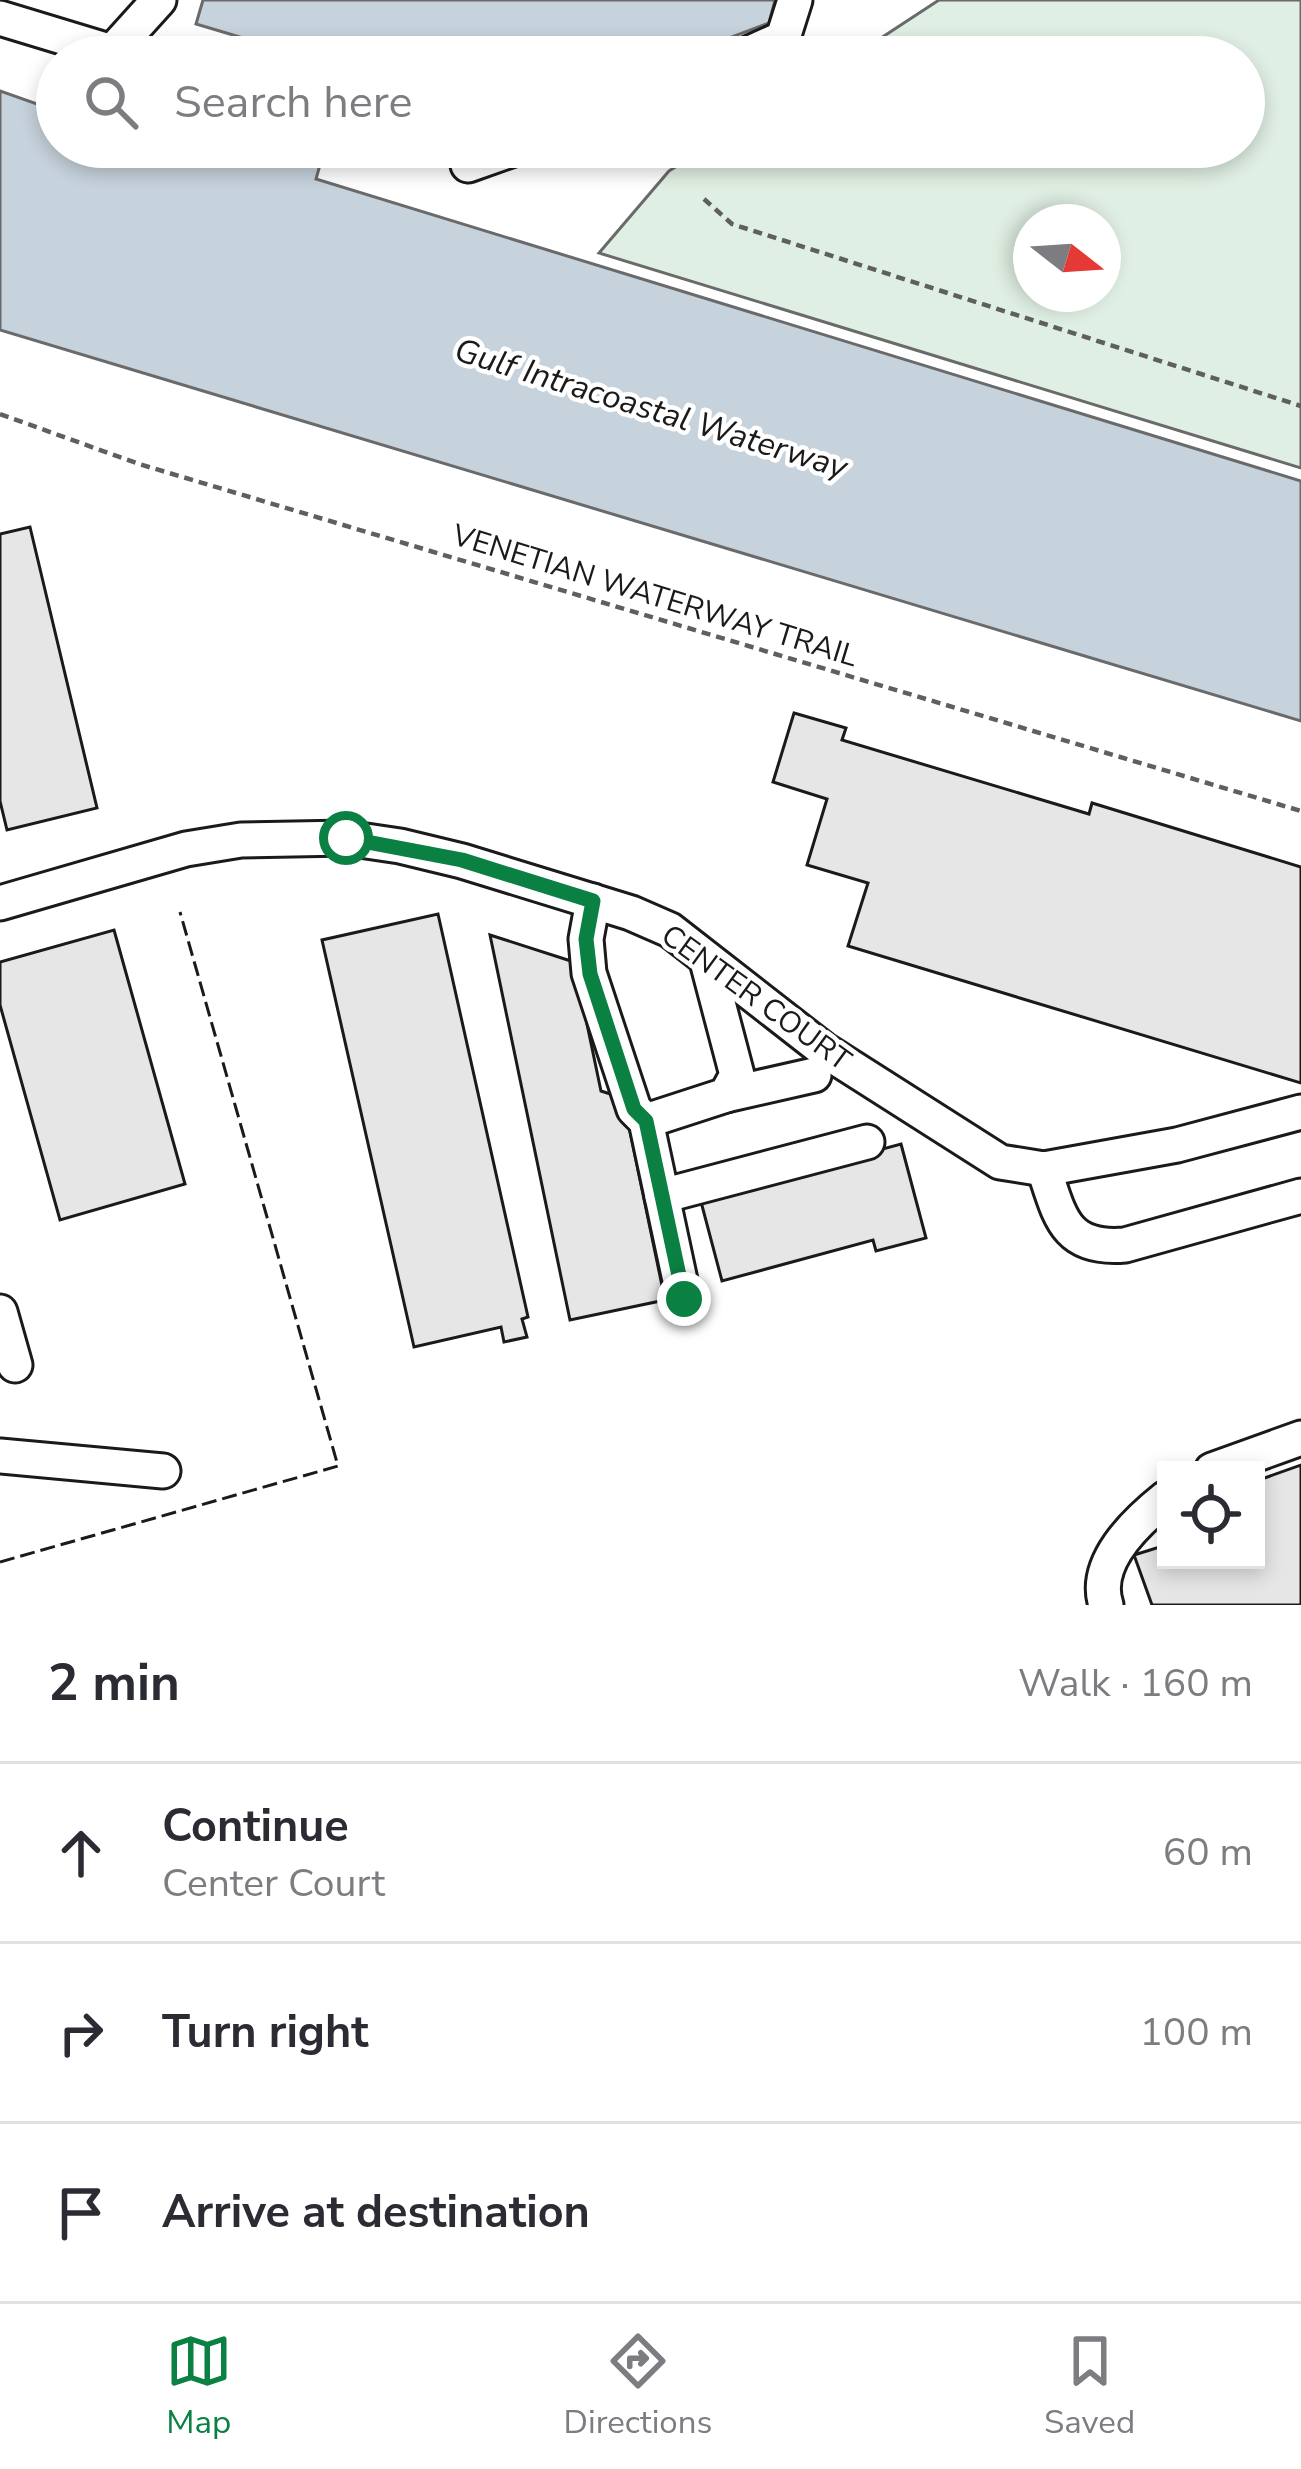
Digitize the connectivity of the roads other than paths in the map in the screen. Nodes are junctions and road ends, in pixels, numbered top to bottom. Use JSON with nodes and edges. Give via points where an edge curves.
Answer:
{"nodes":[{"id":1,"x":159,"y":0,"type":"edge"},
{"id":2,"x":795,"y":0,"type":"edge"},
{"id":3,"x":0,"y":18,"type":"edge"},
{"id":4,"x":59,"y":36,"type":"edge"},
{"id":5,"x":126,"y":36,"type":"edge"},
{"id":6,"x":783,"y":36,"type":"edge"},
{"id":7,"x":593,"y":901,"type":"junction"},
{"id":8,"x":0,"y":903,"type":"edge"},
{"id":9,"x":707,"y":962,"type":"junction"},
{"id":10,"x":814,"y":1076,"type":"dead end"},
{"id":11,"x":726,"y":1095,"type":"junction"},
{"id":12,"x":1301,"y":1112,"type":"edge"},
{"id":13,"x":646,"y":1121,"type":"junction"},
{"id":14,"x":867,"y":1142,"type":"dead end"},
{"id":15,"x":1059,"y":1166,"type":"junction"},
{"id":16,"x":662,"y":1196,"type":"junction"},
{"id":17,"x":1301,"y":1196,"type":"edge"},
{"id":18,"x":684,"y":1299,"type":"dead end"},
{"id":19,"x":0,"y":1312,"type":"edge"},
{"id":20,"x":15,"y":1365,"type":"dead end"},
{"id":21,"x":1301,"y":1438,"type":"edge"},
{"id":22,"x":0,"y":1456,"type":"edge"},
{"id":23,"x":1237,"y":1461,"type":"edge"},
{"id":24,"x":163,"y":1471,"type":"dead end"},
{"id":25,"x":1157,"y":1507,"type":"edge"},
{"id":26,"x":1105,"y":1600,"type":"edge"}],
"edges":[{"from":1,"to":5,"type":"street"},
{"from":2,"to":6,"type":"street"},
{"from":3,"to":4,"type":"street"},
{"from":7,"to":8,"type":"street","name":"CENTER COURT","via":[[400,846],[288,836],[186,848]]},
{"from":7,"to":9,"type":"street","name":"CENTER COURT","via":[[670,930]]},
{"from":7,"to":13,"type":"street","via":[[590,974],[634,1109]]},
{"from":9,"to":11,"type":"street","via":[[737,1075]]},
{"from":9,"to":15,"type":"street","name":"CENTER COURT","via":[[953,1135],[1000,1162]]},
{"from":10,"to":11,"type":"street"},
{"from":11,"to":13,"type":"street"},
{"from":12,"to":15,"type":"street"},
{"from":13,"to":16,"type":"street"},
{"from":14,"to":16,"type":"street"},
{"from":15,"to":17,"type":"street","via":[[1062,1222],[1103,1247]]},
{"from":16,"to":18,"type":"street"},
{"from":19,"to":20,"type":"street"},
{"from":21,"to":23,"type":"street"},
{"from":22,"to":24,"type":"street"},
{"from":25,"to":26,"type":"street","via":[[1105,1571]]}]}
